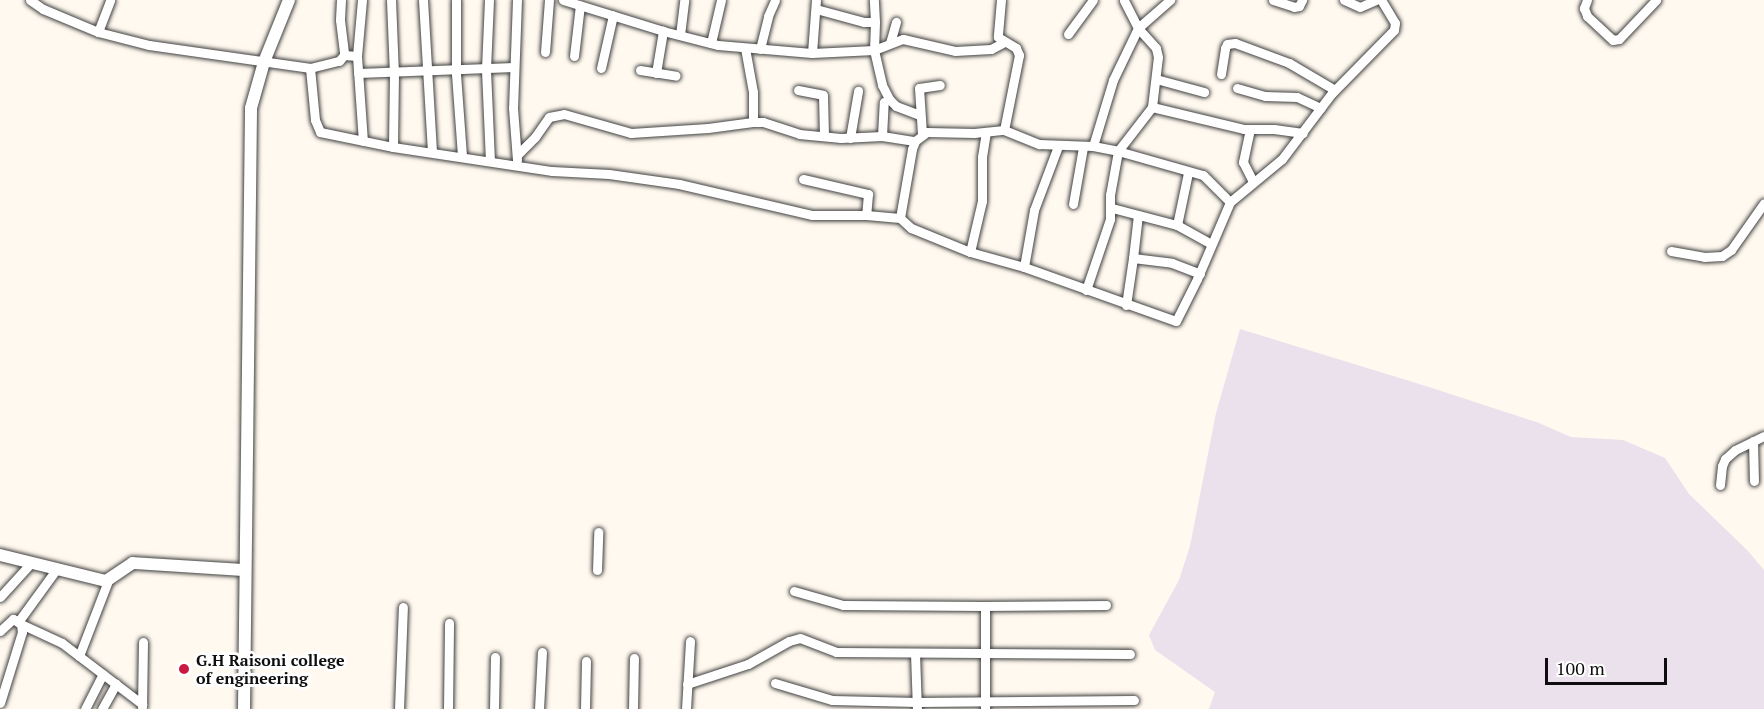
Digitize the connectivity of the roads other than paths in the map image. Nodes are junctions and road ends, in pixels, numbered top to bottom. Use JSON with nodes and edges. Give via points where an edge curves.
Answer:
{"nodes":[{"id":1,"x":30,"y":0,"type":"edge"},
{"id":2,"x":110,"y":0,"type":"edge"},
{"id":3,"x":289,"y":0,"type":"edge"},
{"id":4,"x":341,"y":0,"type":"edge"},
{"id":5,"x":362,"y":0,"type":"edge"},
{"id":6,"x":391,"y":0,"type":"edge"},
{"id":7,"x":423,"y":0,"type":"edge"},
{"id":8,"x":456,"y":0,"type":"edge"},
{"id":9,"x":489,"y":0,"type":"edge"},
{"id":10,"x":517,"y":0,"type":"edge"},
{"id":11,"x":549,"y":0,"type":"edge"},
{"id":12,"x":563,"y":0,"type":"edge"},
{"id":13,"x":684,"y":0,"type":"edge"},
{"id":14,"x":722,"y":0,"type":"edge"},
{"id":15,"x":776,"y":0,"type":"edge"},
{"id":16,"x":874,"y":0,"type":"edge"},
{"id":17,"x":1001,"y":0,"type":"edge"},
{"id":18,"x":1093,"y":0,"type":"edge"},
{"id":19,"x":1124,"y":0,"type":"edge"},
{"id":20,"x":1170,"y":0,"type":"edge"},
{"id":21,"x":1273,"y":0,"type":"edge"},
{"id":22,"x":1302,"y":0,"type":"edge"},
{"id":23,"x":1344,"y":0,"type":"edge"},
{"id":24,"x":1376,"y":0,"type":"edge"},
{"id":25,"x":1381,"y":0,"type":"edge"},
{"id":26,"x":1587,"y":0,"type":"edge"},
{"id":27,"x":1656,"y":0,"type":"edge"},
{"id":28,"x":580,"y":5,"type":"junction"},
{"id":29,"x":816,"y":5,"type":"edge"},
{"id":30,"x":613,"y":15,"type":"junction"},
{"id":31,"x":875,"y":22,"type":"junction"},
{"id":32,"x":896,"y":22,"type":"dead end"},
{"id":33,"x":1138,"y":28,"type":"junction"},
{"id":34,"x":663,"y":31,"type":"junction"},
{"id":35,"x":98,"y":32,"type":"junction"},
{"id":36,"x":1068,"y":34,"type":"dead end"},
{"id":37,"x":680,"y":35,"type":"junction"},
{"id":38,"x":1004,"y":42,"type":"junction"},
{"id":39,"x":711,"y":43,"type":"junction"},
{"id":40,"x":890,"y":43,"type":"junction"},
{"id":41,"x":745,"y":48,"type":"junction"},
{"id":42,"x":760,"y":49,"type":"junction"},
{"id":43,"x":874,"y":50,"type":"junction"},
{"id":44,"x":544,"y":52,"type":"dead end"},
{"id":45,"x":812,"y":53,"type":"junction"},
{"id":46,"x":344,"y":56,"type":"junction"},
{"id":47,"x":357,"y":56,"type":"junction"},
{"id":48,"x":574,"y":56,"type":"dead end"},
{"id":49,"x":264,"y":62,"type":"junction"},
{"id":50,"x":514,"y":67,"type":"junction"},
{"id":51,"x":310,"y":68,"type":"junction"},
{"id":52,"x":600,"y":68,"type":"dead end"},
{"id":53,"x":486,"y":69,"type":"junction"},
{"id":54,"x":640,"y":70,"type":"dead end"},
{"id":55,"x":456,"y":71,"type":"junction"},
{"id":56,"x":394,"y":72,"type":"junction"},
{"id":57,"x":427,"y":72,"type":"junction"},
{"id":58,"x":358,"y":73,"type":"junction"},
{"id":59,"x":656,"y":73,"type":"junction"},
{"id":60,"x":1221,"y":74,"type":"dead end"},
{"id":61,"x":676,"y":76,"type":"dead end"},
{"id":62,"x":1156,"y":79,"type":"junction"},
{"id":63,"x":940,"y":85,"type":"dead end"},
{"id":64,"x":1237,"y":88,"type":"dead end"},
{"id":65,"x":798,"y":90,"type":"dead end"},
{"id":66,"x":1335,"y":90,"type":"junction"},
{"id":67,"x":858,"y":91,"type":"dead end"},
{"id":68,"x":1204,"y":92,"type":"dead end"},
{"id":69,"x":884,"y":102,"type":"dead end"},
{"id":70,"x":1152,"y":107,"type":"junction"},
{"id":71,"x":1321,"y":108,"type":"junction"},
{"id":72,"x":920,"y":115,"type":"junction"},
{"id":73,"x":753,"y":122,"type":"junction"},
{"id":74,"x":1250,"y":129,"type":"junction"},
{"id":75,"x":1004,"y":130,"type":"junction"},
{"id":76,"x":986,"y":132,"type":"junction"},
{"id":77,"x":1304,"y":133,"type":"junction"},
{"id":78,"x":824,"y":136,"type":"junction"},
{"id":79,"x":882,"y":136,"type":"junction"},
{"id":80,"x":918,"y":137,"type":"junction"},
{"id":81,"x":850,"y":138,"type":"junction"},
{"id":82,"x":363,"y":141,"type":"junction"},
{"id":83,"x":1058,"y":146,"type":"junction"},
{"id":84,"x":1088,"y":146,"type":"junction"},
{"id":85,"x":393,"y":147,"type":"junction"},
{"id":86,"x":1119,"y":151,"type":"junction"},
{"id":87,"x":432,"y":152,"type":"junction"},
{"id":88,"x":517,"y":155,"type":"junction"},
{"id":89,"x":462,"y":156,"type":"junction"},
{"id":90,"x":490,"y":161,"type":"junction"},
{"id":91,"x":517,"y":165,"type":"junction"},
{"id":92,"x":1188,"y":172,"type":"junction"},
{"id":93,"x":803,"y":179,"type":"dead end"},
{"id":94,"x":1253,"y":182,"type":"junction"},
{"id":95,"x":1230,"y":202,"type":"junction"},
{"id":96,"x":1764,"y":203,"type":"edge"},
{"id":97,"x":1073,"y":204,"type":"dead end"},
{"id":98,"x":1112,"y":208,"type":"junction"},
{"id":99,"x":866,"y":215,"type":"junction"},
{"id":100,"x":1138,"y":215,"type":"junction"},
{"id":101,"x":900,"y":218,"type":"junction"},
{"id":102,"x":1177,"y":225,"type":"junction"},
{"id":103,"x":1211,"y":244,"type":"junction"},
{"id":104,"x":1671,"y":251,"type":"dead end"},
{"id":105,"x":970,"y":252,"type":"junction"},
{"id":106,"x":1133,"y":258,"type":"junction"},
{"id":107,"x":1024,"y":267,"type":"junction"},
{"id":108,"x":1200,"y":274,"type":"junction"},
{"id":109,"x":1086,"y":290,"type":"junction"},
{"id":110,"x":1126,"y":305,"type":"junction"},
{"id":111,"x":1764,"y":436,"type":"edge"},
{"id":112,"x":1752,"y":441,"type":"junction"},
{"id":113,"x":1754,"y":481,"type":"dead end"},
{"id":114,"x":1720,"y":485,"type":"dead end"},
{"id":115,"x":598,"y":532,"type":"dead end"},
{"id":116,"x":0,"y":555,"type":"edge"},
{"id":117,"x":30,"y":564,"type":"junction"},
{"id":118,"x":245,"y":570,"type":"junction"},
{"id":119,"x":597,"y":570,"type":"dead end"},
{"id":120,"x":55,"y":571,"type":"junction"},
{"id":121,"x":108,"y":581,"type":"junction"},
{"id":122,"x":794,"y":591,"type":"dead end"},
{"id":123,"x":0,"y":597,"type":"edge"},
{"id":124,"x":1106,"y":605,"type":"dead end"},
{"id":125,"x":985,"y":606,"type":"junction"},
{"id":126,"x":403,"y":608,"type":"dead end"},
{"id":127,"x":20,"y":623,"type":"junction"},
{"id":128,"x":449,"y":623,"type":"dead end"},
{"id":129,"x":0,"y":631,"type":"edge"},
{"id":130,"x":690,"y":641,"type":"dead end"},
{"id":131,"x":143,"y":642,"type":"dead end"},
{"id":132,"x":542,"y":651,"type":"dead end"},
{"id":133,"x":915,"y":653,"type":"junction"},
{"id":134,"x":985,"y":654,"type":"junction"},
{"id":135,"x":1130,"y":654,"type":"dead end"},
{"id":136,"x":79,"y":656,"type":"junction"},
{"id":137,"x":495,"y":657,"type":"dead end"},
{"id":138,"x":634,"y":658,"type":"dead end"},
{"id":139,"x":586,"y":661,"type":"dead end"},
{"id":140,"x":103,"y":674,"type":"junction"},
{"id":141,"x":775,"y":683,"type":"dead end"},
{"id":142,"x":116,"y":684,"type":"junction"},
{"id":143,"x":687,"y":684,"type":"junction"},
{"id":144,"x":1134,"y":700,"type":"dead end"},
{"id":145,"x":0,"y":703,"type":"edge"},
{"id":146,"x":985,"y":705,"type":"edge"},
{"id":147,"x":140,"y":706,"type":"edge"},
{"id":148,"x":917,"y":706,"type":"edge"},
{"id":149,"x":85,"y":709,"type":"edge"},
{"id":150,"x":102,"y":709,"type":"edge"},
{"id":151,"x":244,"y":709,"type":"edge"},
{"id":152,"x":399,"y":709,"type":"edge"},
{"id":153,"x":448,"y":709,"type":"edge"},
{"id":154,"x":494,"y":709,"type":"edge"},
{"id":155,"x":539,"y":709,"type":"edge"},
{"id":156,"x":585,"y":709,"type":"edge"},
{"id":157,"x":633,"y":709,"type":"edge"},
{"id":158,"x":686,"y":709,"type":"edge"}],
"edges":[{"from":1,"to":35,"type":"street"},
{"from":2,"to":35,"type":"street"},
{"from":3,"to":49,"type":"street"},
{"from":4,"to":46,"type":"street"},
{"from":5,"to":47,"type":"street"},
{"from":6,"to":56,"type":"street"},
{"from":7,"to":57,"type":"street"},
{"from":8,"to":55,"type":"street"},
{"from":9,"to":53,"type":"street"},
{"from":10,"to":50,"type":"street"},
{"from":11,"to":44,"type":"street"},
{"from":12,"to":28,"type":"street"},
{"from":13,"to":37,"type":"street"},
{"from":14,"to":39,"type":"street"},
{"from":15,"to":42,"type":"street"},
{"from":16,"to":31,"type":"street"},
{"from":17,"to":38,"type":"street","via":[[997,32]]},
{"from":18,"to":36,"type":"street"},
{"from":19,"to":33,"type":"street"},
{"from":20,"to":33,"type":"street"},
{"from":21,"to":22,"type":"street","via":[[1294,7]]},
{"from":23,"to":24,"type":"street","via":[[1360,7]]},
{"from":25,"to":66,"type":"street","via":[[1395,22],[1394,30]]},
{"from":26,"to":27,"type":"street","via":[[1587,16],[1613,40],[1619,39]]},
{"from":28,"to":30,"type":"street"},
{"from":28,"to":48,"type":"street"},
{"from":29,"to":31,"type":"street","via":[[864,22]]},
{"from":29,"to":45,"type":"street"},
{"from":30,"to":34,"type":"street"},
{"from":30,"to":52,"type":"street"},
{"from":31,"to":43,"type":"street"},
{"from":32,"to":40,"type":"street"},
{"from":33,"to":62,"type":"street","via":[[1156,48]]},
{"from":33,"to":84,"type":"street"},
{"from":34,"to":37,"type":"street"},
{"from":34,"to":59,"type":"street"},
{"from":35,"to":49,"type":"street","via":[[149,45]]},
{"from":37,"to":39,"type":"street"},
{"from":38,"to":40,"type":"street","via":[[991,49],[955,51],[908,40]]},
{"from":38,"to":75,"type":"street","via":[[1016,48],[1019,55]]},
{"from":39,"to":41,"type":"street"},
{"from":40,"to":43,"type":"street"},
{"from":41,"to":42,"type":"street"},
{"from":41,"to":73,"type":"street","via":[[753,92]]},
{"from":42,"to":45,"type":"street"},
{"from":43,"to":45,"type":"street"},
{"from":43,"to":72,"type":"street","via":[[888,99]]},
{"from":46,"to":47,"type":"street"},
{"from":46,"to":51,"type":"street","via":[[339,61]]},
{"from":47,"to":58,"type":"street"},
{"from":49,"to":51,"type":"street"},
{"from":49,"to":118,"type":"street","via":[[251,108]]},
{"from":50,"to":53,"type":"street"},
{"from":50,"to":88,"type":"street"},
{"from":51,"to":82,"type":"street","via":[[315,120],[320,132]]},
{"from":53,"to":55,"type":"street"},
{"from":53,"to":90,"type":"street"},
{"from":54,"to":59,"type":"street"},
{"from":55,"to":57,"type":"street"},
{"from":55,"to":89,"type":"street"},
{"from":56,"to":57,"type":"street"},
{"from":56,"to":58,"type":"street"},
{"from":56,"to":85,"type":"street"},
{"from":57,"to":87,"type":"street"},
{"from":58,"to":82,"type":"street"},
{"from":59,"to":61,"type":"street"},
{"from":60,"to":66,"type":"street","via":[[1225,48],[1231,42],[1289,63]]},
{"from":62,"to":68,"type":"street"},
{"from":62,"to":70,"type":"street"},
{"from":63,"to":72,"type":"street","via":[[919,88]]},
{"from":64,"to":71,"type":"street","via":[[1265,96],[1297,97]]},
{"from":65,"to":78,"type":"street","via":[[823,96]]},
{"from":66,"to":71,"type":"street"},
{"from":67,"to":81,"type":"street"},
{"from":69,"to":79,"type":"street"},
{"from":70,"to":74,"type":"street"},
{"from":70,"to":86,"type":"street"},
{"from":71,"to":77,"type":"street"},
{"from":72,"to":80,"type":"street"},
{"from":73,"to":78,"type":"street"},
{"from":73,"to":88,"type":"street","via":[[631,133],[564,114],[549,117]]},
{"from":74,"to":77,"type":"street"},
{"from":74,"to":94,"type":"street","via":[[1243,162]]},
{"from":75,"to":76,"type":"street"},
{"from":75,"to":83,"type":"street","via":[[1039,144]]},
{"from":76,"to":80,"type":"street"},
{"from":76,"to":105,"type":"street","via":[[982,201]]},
{"from":77,"to":94,"type":"street","via":[[1278,163]]},
{"from":78,"to":81,"type":"street"},
{"from":79,"to":80,"type":"street"},
{"from":79,"to":81,"type":"street"},
{"from":80,"to":101,"type":"street"},
{"from":82,"to":85,"type":"street"},
{"from":83,"to":84,"type":"street"},
{"from":83,"to":107,"type":"street","via":[[1034,210]]},
{"from":84,"to":86,"type":"street"},
{"from":84,"to":97,"type":"street"},
{"from":85,"to":87,"type":"street"},
{"from":86,"to":92,"type":"street"},
{"from":86,"to":98,"type":"street","via":[[1110,195]]},
{"from":87,"to":89,"type":"street"},
{"from":88,"to":91,"type":"street"},
{"from":89,"to":90,"type":"street"},
{"from":90,"to":91,"type":"street"},
{"from":91,"to":99,"type":"street","via":[[680,184],[812,215]]},
{"from":92,"to":95,"type":"street","via":[[1203,175]]},
{"from":92,"to":102,"type":"street"},
{"from":93,"to":99,"type":"street","via":[[868,194]]},
{"from":94,"to":95,"type":"street"},
{"from":95,"to":103,"type":"street"},
{"from":96,"to":104,"type":"street","via":[[1731,250],[1722,256]]},
{"from":98,"to":100,"type":"street"},
{"from":98,"to":109,"type":"street"},
{"from":99,"to":101,"type":"street"},
{"from":100,"to":102,"type":"street"},
{"from":100,"to":106,"type":"street"},
{"from":101,"to":105,"type":"street","via":[[911,228]]},
{"from":102,"to":103,"type":"street"},
{"from":103,"to":108,"type":"street"},
{"from":105,"to":107,"type":"street"},
{"from":106,"to":108,"type":"street","via":[[1172,263]]},
{"from":106,"to":110,"type":"street"},
{"from":107,"to":109,"type":"street"},
{"from":108,"to":110,"type":"street","via":[[1176,321]]},
{"from":109,"to":110,"type":"street"},
{"from":111,"to":112,"type":"street"},
{"from":112,"to":113,"type":"street"},
{"from":112,"to":114,"type":"street","via":[[1735,450],[1723,463]]},
{"from":115,"to":119,"type":"street"},
{"from":116,"to":117,"type":"street"},
{"from":117,"to":120,"type":"street"},
{"from":117,"to":123,"type":"street"},
{"from":118,"to":121,"type":"street","via":[[133,563]]},
{"from":118,"to":151,"type":"street"},
{"from":120,"to":121,"type":"street"},
{"from":120,"to":127,"type":"street"},
{"from":121,"to":136,"type":"street"},
{"from":122,"to":125,"type":"street","via":[[843,605]]},
{"from":124,"to":125,"type":"street"},
{"from":125,"to":134,"type":"street"},
{"from":126,"to":152,"type":"street"},
{"from":127,"to":129,"type":"street","via":[[13,619]]},
{"from":127,"to":136,"type":"street","via":[[62,643]]},
{"from":127,"to":145,"type":"street","via":[[22,632]]},
{"from":128,"to":153,"type":"street"},
{"from":130,"to":143,"type":"street"},
{"from":131,"to":147,"type":"street"},
{"from":132,"to":155,"type":"street"},
{"from":133,"to":134,"type":"street"},
{"from":133,"to":143,"type":"street","via":[[836,652],[800,638],[748,664]]},
{"from":133,"to":148,"type":"street"},
{"from":134,"to":135,"type":"street"},
{"from":134,"to":146,"type":"street"},
{"from":136,"to":140,"type":"street"},
{"from":137,"to":154,"type":"street"},
{"from":138,"to":157,"type":"street"},
{"from":139,"to":156,"type":"street"},
{"from":140,"to":142,"type":"street"},
{"from":140,"to":149,"type":"street"},
{"from":141,"to":148,"type":"street","via":[[832,700]]},
{"from":142,"to":147,"type":"street"},
{"from":142,"to":150,"type":"street"},
{"from":143,"to":158,"type":"street"},
{"from":144,"to":146,"type":"street"},
{"from":146,"to":148,"type":"street"}]}
